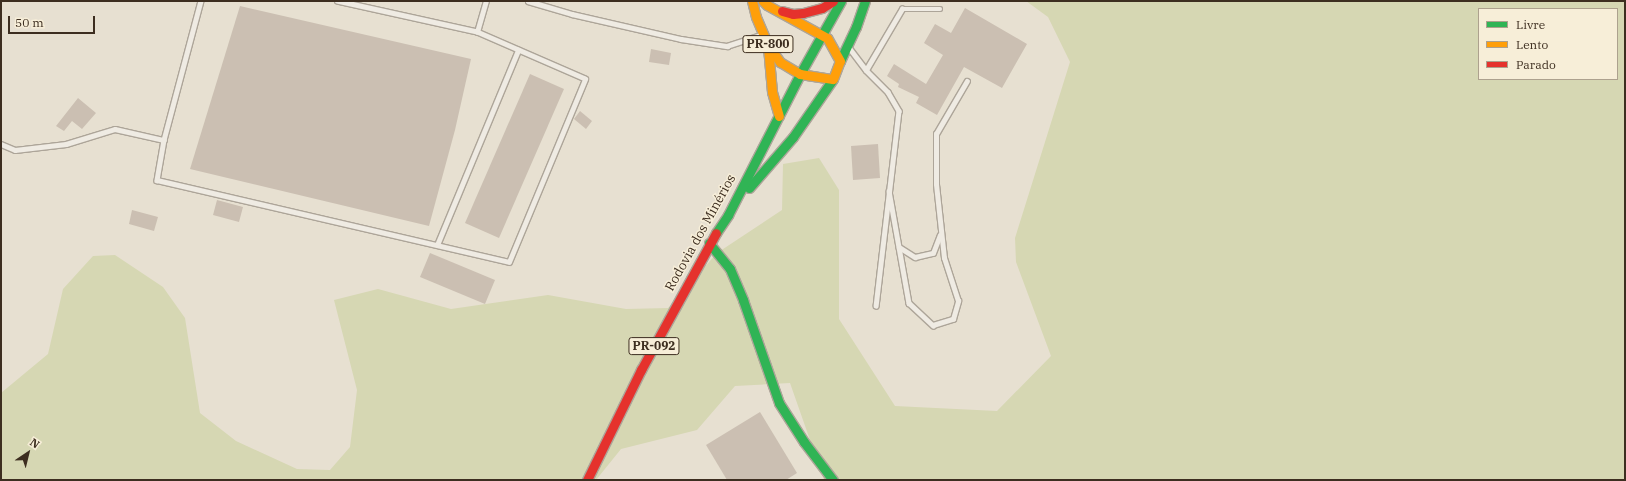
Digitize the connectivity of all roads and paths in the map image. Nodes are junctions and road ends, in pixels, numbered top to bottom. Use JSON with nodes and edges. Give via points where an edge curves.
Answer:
{"nodes":[{"id":1,"x":201,"y":1,"type":"edge"},
{"id":2,"x":337,"y":1,"type":"edge"},
{"id":3,"x":486,"y":1,"type":"edge"},
{"id":4,"x":528,"y":1,"type":"edge"},
{"id":5,"x":752,"y":1,"type":"edge"},
{"id":6,"x":833,"y":1,"type":"edge"},
{"id":7,"x":841,"y":1,"type":"edge"},
{"id":8,"x":865,"y":1,"type":"edge"},
{"id":9,"x":765,"y":3,"type":"edge"},
{"id":10,"x":940,"y":9,"type":"dead end"},
{"id":11,"x":477,"y":32,"type":"junction"},
{"id":12,"x":764,"y":34,"type":"junction"},
{"id":13,"x":822,"y":35,"type":"junction"},
{"id":14,"x":768,"y":45,"type":"junction"},
{"id":15,"x":847,"y":45,"type":"junction"},
{"id":16,"x":518,"y":50,"type":"junction"},
{"id":17,"x":840,"y":61,"type":"junction"},
{"id":18,"x":866,"y":70,"type":"junction"},
{"id":19,"x":800,"y":74,"type":"junction"},
{"id":20,"x":833,"y":79,"type":"junction"},
{"id":21,"x":967,"y":81,"type":"dead end"},
{"id":22,"x":779,"y":116,"type":"junction"},
{"id":23,"x":164,"y":140,"type":"junction"},
{"id":24,"x":1,"y":144,"type":"edge"},
{"id":25,"x":889,"y":192,"type":"junction"},
{"id":26,"x":728,"y":215,"type":"junction"},
{"id":27,"x":941,"y":232,"type":"junction"},
{"id":28,"x":709,"y":243,"type":"junction"},
{"id":29,"x":437,"y":245,"type":"junction"},
{"id":30,"x":899,"y":247,"type":"junction"},
{"id":31,"x":876,"y":306,"type":"dead end"},
{"id":32,"x":586,"y":480,"type":"edge"},
{"id":33,"x":833,"y":480,"type":"edge"}],
"edges":[{"from":1,"to":23,"type":"lane"},
{"from":2,"to":11,"type":"lane"},
{"from":3,"to":11,"type":"lane"},
{"from":4,"to":12,"type":"lane","via":[[572,14],[673,37],[727,46]]},
{"from":5,"to":12,"type":"main road","number":"PR-800"},
{"from":6,"to":9,"type":"main road","via":[[822,8],[803,13],[785,12]]},
{"from":7,"to":13,"type":"main road","name":"Rodovia dos Minérios","number":"PR-092"},
{"from":8,"to":15,"type":"main road"},
{"from":9,"to":13,"type":"main road","number":"PR-800"},
{"from":10,"to":18,"type":"lane","via":[[902,9]]},
{"from":11,"to":16,"type":"lane"},
{"from":12,"to":14,"type":"main road","number":"PR-800"},
{"from":13,"to":17,"type":"main road","via":[[830,42]]},
{"from":13,"to":19,"type":"main road","name":"Rodovia dos Minérios","number":"PR-092"},
{"from":14,"to":19,"type":"main road","number":"PR-800","via":[[780,62]]},
{"from":14,"to":22,"type":"main road","via":[[772,92]]},
{"from":15,"to":17,"type":"main road"},
{"from":15,"to":18,"type":"lane"},
{"from":16,"to":29,"type":"lane"},
{"from":16,"to":29,"type":"lane","via":[[585,79],[564,130],[509,262]]},
{"from":17,"to":20,"type":"main road"},
{"from":18,"to":25,"type":"lane","via":[[888,92],[899,111]]},
{"from":19,"to":20,"type":"main road"},
{"from":19,"to":22,"type":"main road","name":"Rodovia dos Minérios","number":"PR-092"},
{"from":20,"to":26,"type":"main road","via":[[793,137],[767,165]]},
{"from":21,"to":27,"type":"lane","via":[[936,134],[936,184]]},
{"from":22,"to":26,"type":"main road","name":"Rodovia dos Minérios","number":"PR-092"},
{"from":23,"to":24,"type":"lane","via":[[116,128],[66,144],[15,150]]},
{"from":23,"to":29,"type":"lane","via":[[157,180]]},
{"from":25,"to":30,"type":"lane"},
{"from":25,"to":31,"type":"lane"},
{"from":26,"to":28,"type":"main road","name":"Rodovia dos Minérios","number":"PR-092"},
{"from":27,"to":30,"type":"lane","via":[[933,254],[915,257]]},
{"from":27,"to":30,"type":"lane","via":[[944,258],[958,301],[953,319],[933,325],[909,303]]},
{"from":28,"to":32,"type":"main road","name":"Rodovia dos Minérios","number":"PR-092"},
{"from":28,"to":33,"type":"main road","via":[[730,269],[779,403]]}]}
